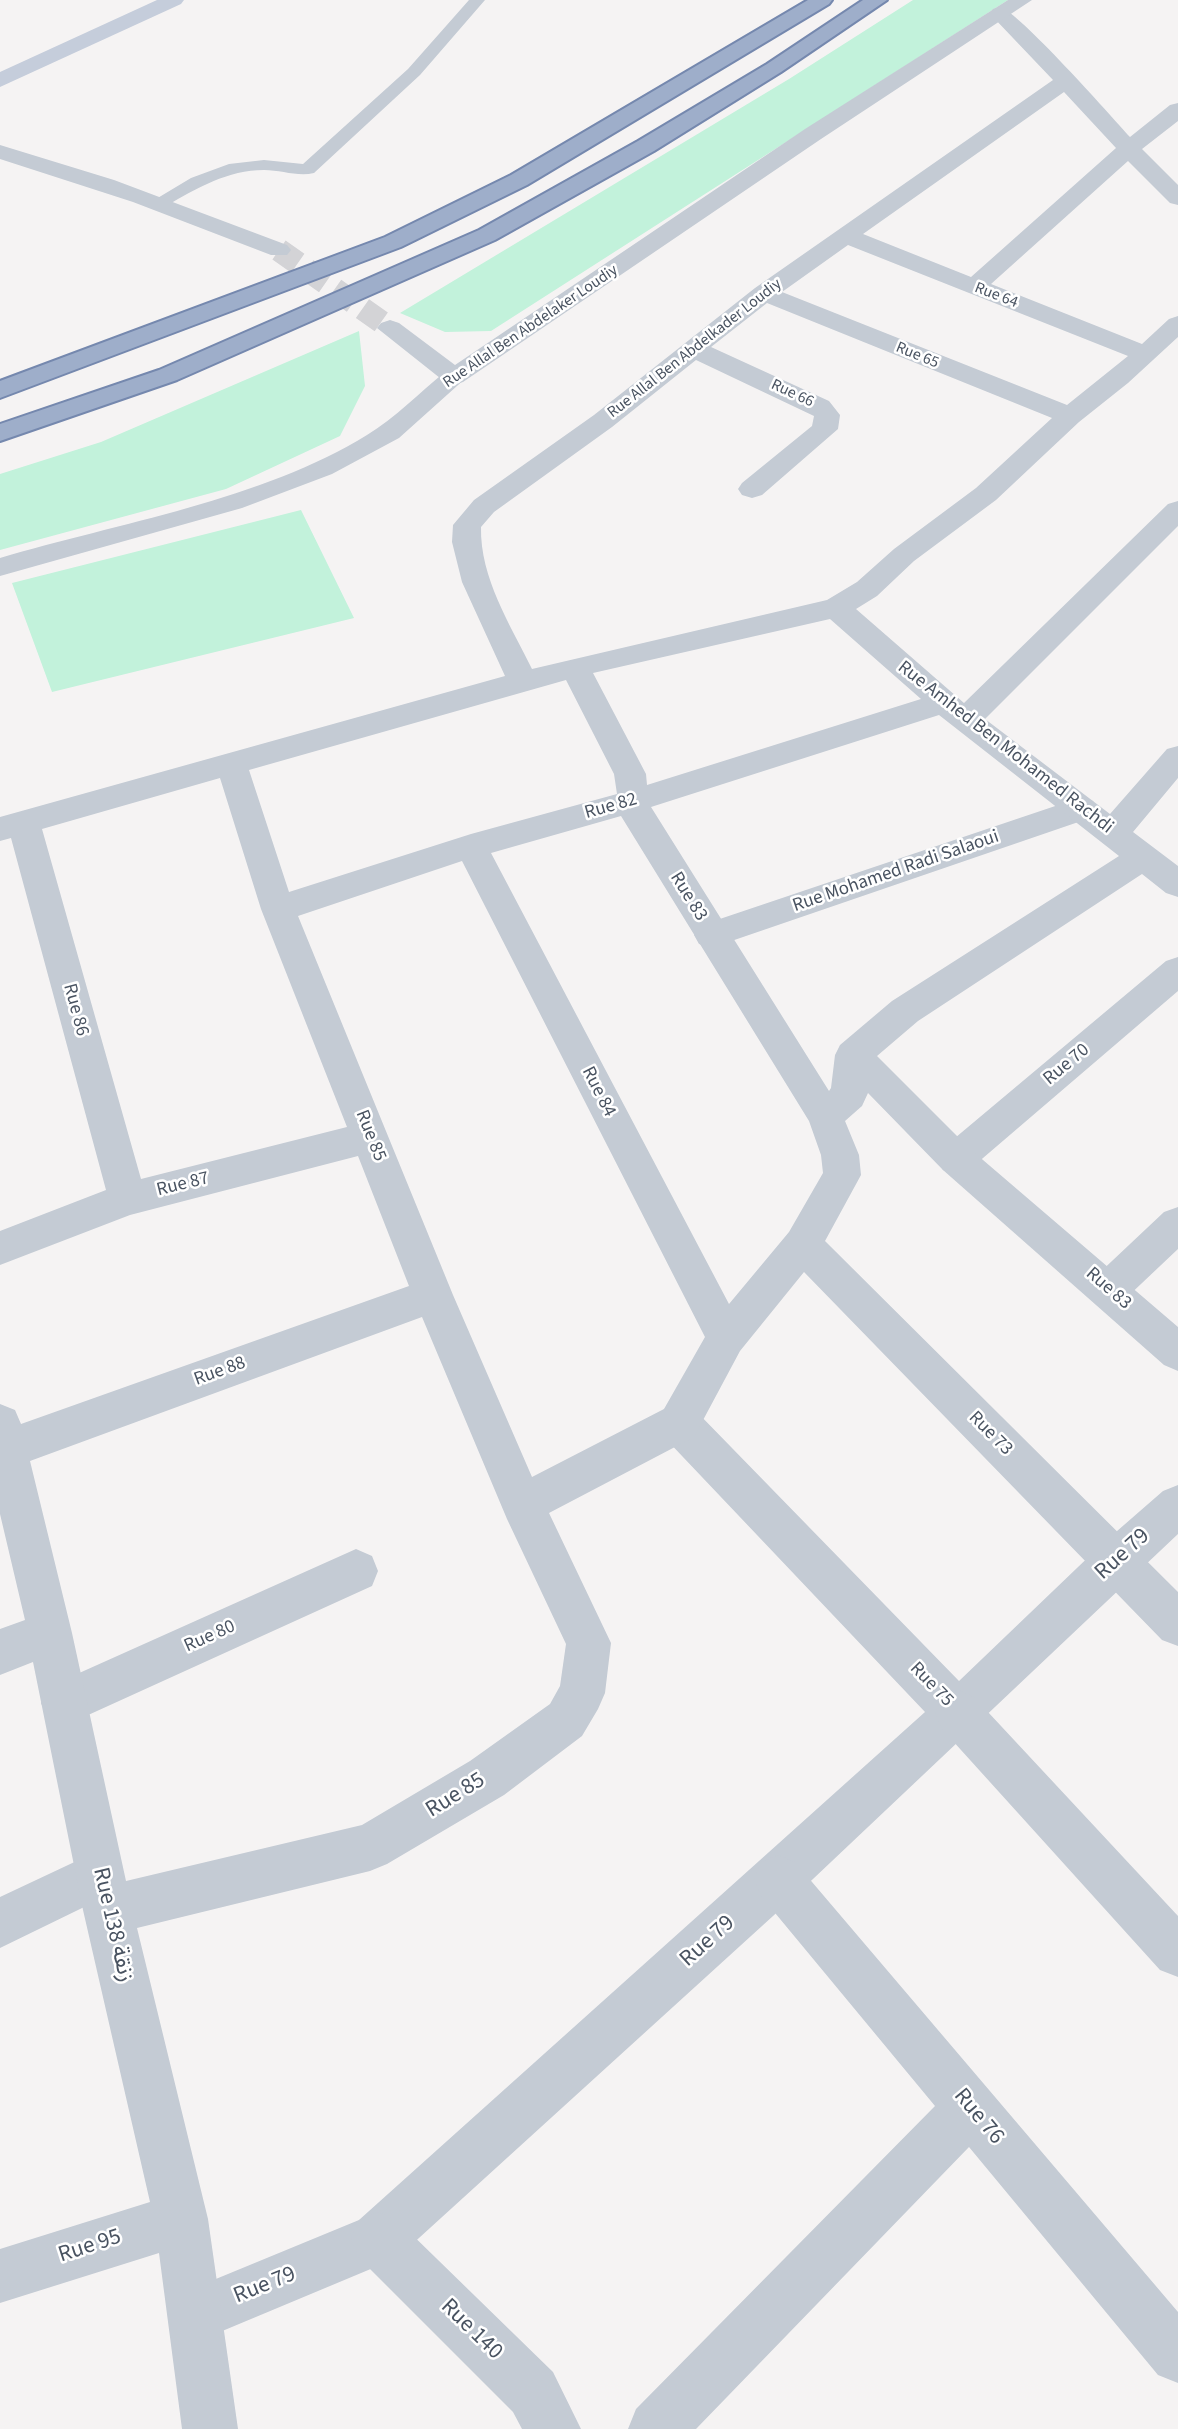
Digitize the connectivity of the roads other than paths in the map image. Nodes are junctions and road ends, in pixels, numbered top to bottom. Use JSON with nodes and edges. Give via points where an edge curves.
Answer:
{"nodes":[{"id":1,"x":137,"y":0,"type":"edge"},
{"id":2,"x":174,"y":0,"type":"edge"},
{"id":3,"x":477,"y":0,"type":"edge"},
{"id":4,"x":822,"y":0,"type":"edge"},
{"id":5,"x":877,"y":0,"type":"edge"},
{"id":6,"x":1022,"y":0,"type":"edge"},
{"id":7,"x":1000,"y":13,"type":"junction"},
{"id":8,"x":10,"y":53,"type":"dead end"},
{"id":9,"x":0,"y":81,"type":"edge"},
{"id":10,"x":1065,"y":82,"type":"junction"},
{"id":11,"x":1178,"y":110,"type":"edge"},
{"id":12,"x":1128,"y":149,"type":"junction"},
{"id":13,"x":0,"y":152,"type":"edge"},
{"id":14,"x":1178,"y":198,"type":"edge"},
{"id":15,"x":160,"y":202,"type":"junction"},
{"id":16,"x":848,"y":236,"type":"junction"},
{"id":17,"x":279,"y":250,"type":"tunnel mouth"},
{"id":18,"x":974,"y":287,"type":"junction"},
{"id":19,"x":764,"y":293,"type":"junction"},
{"id":20,"x":1178,"y":324,"type":"edge"},
{"id":21,"x":390,"y":328,"type":"tunnel mouth"},
{"id":22,"x":694,"y":349,"type":"junction"},
{"id":23,"x":1145,"y":354,"type":"junction"},
{"id":24,"x":454,"y":377,"type":"junction"},
{"id":25,"x":0,"y":390,"type":"edge"},
{"id":26,"x":1070,"y":416,"type":"junction"},
{"id":27,"x":0,"y":433,"type":"edge"},
{"id":28,"x":752,"y":489,"type":"dead end"},
{"id":29,"x":1178,"y":510,"type":"edge"},
{"id":30,"x":0,"y":567,"type":"edge"},
{"id":31,"x":836,"y":608,"type":"junction"},
{"id":32,"x":575,"y":667,"type":"junction"},
{"id":33,"x":523,"y":681,"type":"junction"},
{"id":34,"x":954,"y":711,"type":"junction"},
{"id":35,"x":1178,"y":757,"type":"edge"},
{"id":36,"x":231,"y":762,"type":"junction"},
{"id":37,"x":633,"y":802,"type":"junction"},
{"id":38,"x":1082,"y":809,"type":"junction"},
{"id":39,"x":12,"y":825,"type":"edge"},
{"id":40,"x":1113,"y":833,"type":"junction"},
{"id":41,"x":471,"y":846,"type":"junction"},
{"id":42,"x":1143,"y":857,"type":"junction"},
{"id":43,"x":1178,"y":884,"type":"edge"},
{"id":44,"x":278,"y":909,"type":"junction"},
{"id":45,"x":711,"y":935,"type":"junction"},
{"id":46,"x":1178,"y":971,"type":"edge"},
{"id":47,"x":853,"y":1055,"type":"junction"},
{"id":48,"x":825,"y":1116,"type":"junction"},
{"id":49,"x":371,"y":1137,"type":"junction"},
{"id":50,"x":956,"y":1159,"type":"junction"},
{"id":51,"x":127,"y":1199,"type":"junction"},
{"id":52,"x":1178,"y":1224,"type":"edge"},
{"id":53,"x":803,"y":1244,"type":"junction"},
{"id":54,"x":0,"y":1248,"type":"edge"},
{"id":55,"x":1109,"y":1289,"type":"junction"},
{"id":56,"x":433,"y":1295,"type":"junction"},
{"id":57,"x":726,"y":1338,"type":"junction"},
{"id":58,"x":1178,"y":1352,"type":"edge"},
{"id":59,"x":679,"y":1423,"type":"junction"},
{"id":60,"x":4,"y":1436,"type":"edge"},
{"id":61,"x":522,"y":1504,"type":"junction"},
{"id":62,"x":1178,"y":1506,"type":"edge"},
{"id":63,"x":1116,"y":1560,"type":"junction"},
{"id":64,"x":356,"y":1571,"type":"dead end"},
{"id":65,"x":1178,"y":1624,"type":"edge"},
{"id":66,"x":50,"y":1633,"type":"junction"},
{"id":67,"x":0,"y":1652,"type":"edge"},
{"id":68,"x":64,"y":1703,"type":"junction"},
{"id":69,"x":958,"y":1713,"type":"junction"},
{"id":70,"x":778,"y":1879,"type":"junction"},
{"id":71,"x":104,"y":1892,"type":"junction"},
{"id":72,"x":0,"y":1923,"type":"edge"},
{"id":73,"x":1178,"y":1952,"type":"edge"},
{"id":74,"x":970,"y":2108,"type":"junction"},
{"id":75,"x":181,"y":2219,"type":"junction"},
{"id":76,"x":378,"y":2239,"type":"junction"},
{"id":77,"x":0,"y":2276,"type":"edge"},
{"id":78,"x":196,"y":2314,"type":"junction"},
{"id":79,"x":1178,"y":2355,"type":"edge"},
{"id":80,"x":211,"y":2429,"type":"edge"},
{"id":81,"x":553,"y":2429,"type":"edge"},
{"id":82,"x":656,"y":2429,"type":"edge"}],
"edges":[{"from":1,"to":8,"type":"main road"},
{"from":2,"to":9,"type":"main road"},
{"from":3,"to":15,"type":"lane","via":[[414,72],[308,169],[267,164],[214,172]]},
{"from":4,"to":25,"type":"highway","via":[[519,180],[393,242]]},
{"from":5,"to":27,"type":"highway","via":[[646,146],[487,235],[168,375]]},
{"from":6,"to":7,"type":"street","name":"Rue Allal Ben Abdelaker Loudiy"},
{"from":7,"to":10,"type":"street"},
{"from":7,"to":24,"type":"street","name":"Rue Allal Ben Abdelaker Loudiy"},
{"from":10,"to":12,"type":"street"},
{"from":10,"to":16,"type":"street","name":"Rue Allal Ben Abdelkader Loudiy"},
{"from":11,"to":12,"type":"street"},
{"from":12,"to":14,"type":"street"},
{"from":12,"to":18,"type":"street"},
{"from":13,"to":15,"type":"street"},
{"from":15,"to":17,"type":"street"},
{"from":16,"to":18,"type":"street","name":"Rue 64"},
{"from":16,"to":19,"type":"street","name":"Rue Allal Ben Abdelkader Loudiy"},
{"from":18,"to":23,"type":"street","name":"Rue 64"},
{"from":19,"to":22,"type":"street","name":"Rue Allal Ben Abdelkader Loudiy"},
{"from":19,"to":26,"type":"street","name":"Rue 65"},
{"from":20,"to":23,"type":"street"},
{"from":21,"to":24,"type":"street"},
{"from":22,"to":28,"type":"street","name":"Rue 66","via":[[820,407],[827,415],[825,429]]},
{"from":22,"to":33,"type":"street","name":"Rue Allal Ben Abdelkader Loudiy","via":[[484,506],[467,525],[467,551],[474,574]]},
{"from":23,"to":26,"type":"street"},
{"from":24,"to":30,"type":"street","name":"Rue Allal Ben Abdelaker Loudiy","via":[[369,446],[286,484]]},
{"from":26,"to":31,"type":"street","via":[[986,494],[867,589]]},
{"from":29,"to":34,"type":"street"},
{"from":31,"to":32,"type":"street"},
{"from":31,"to":34,"type":"street","name":"Rue Amhed Ben Mohamed Rachdi"},
{"from":32,"to":33,"type":"street"},
{"from":32,"to":37,"type":"street","name":"Rue 83","via":[[630,774]]},
{"from":33,"to":36,"type":"street"},
{"from":34,"to":37,"type":"street","name":"Rue 82"},
{"from":34,"to":38,"type":"street","name":"Rue Amhed Ben Mohamed Rachdi"},
{"from":35,"to":40,"type":"street"},
{"from":36,"to":39,"type":"street"},
{"from":36,"to":44,"type":"street","name":"Rue 85"},
{"from":37,"to":41,"type":"street","name":"Rue 82"},
{"from":37,"to":45,"type":"street","name":"Rue 83"},
{"from":38,"to":40,"type":"street","name":"Rue Amhed Ben Mohamed Rachdi"},
{"from":38,"to":45,"type":"street","name":"Rue Mohamed Radi Salaoui"},
{"from":39,"to":51,"type":"street","name":"Rue 86"},
{"from":40,"to":42,"type":"street","name":"Rue Amhed Ben Mohamed Rachdi"},
{"from":41,"to":44,"type":"street","name":"Rue 82"},
{"from":41,"to":57,"type":"street","name":"Rue 84"},
{"from":42,"to":43,"type":"street","name":"Rue Amhed Ben Mohamed Rachdi"},
{"from":42,"to":47,"type":"street","via":[[905,1011]]},
{"from":44,"to":49,"type":"street","name":"Rue 85"},
{"from":45,"to":48,"type":"street","name":"Rue 83"},
{"from":46,"to":50,"type":"street","name":"Rue 70"},
{"from":47,"to":48,"type":"street","via":[[849,1094]]},
{"from":47,"to":50,"type":"street","name":"Rue 83"},
{"from":48,"to":53,"type":"street","name":"Rue 83","via":[[840,1155],[842,1175]]},
{"from":49,"to":51,"type":"street","name":"Rue 87"},
{"from":49,"to":56,"type":"street","name":"Rue 85"},
{"from":50,"to":55,"type":"street","name":"Rue 83"},
{"from":51,"to":54,"type":"street","name":"Rue 87"},
{"from":52,"to":55,"type":"street"},
{"from":53,"to":57,"type":"street","name":"Rue 83"},
{"from":53,"to":63,"type":"street","name":"Rue 73"},
{"from":55,"to":58,"type":"street","name":"Rue 83"},
{"from":56,"to":60,"type":"street","name":"Rue 88"},
{"from":56,"to":61,"type":"street","name":"Rue 85"},
{"from":57,"to":59,"type":"street"},
{"from":59,"to":61,"type":"street"},
{"from":59,"to":69,"type":"street","name":"Rue 75"},
{"from":60,"to":66,"type":"street","name":"Rue 138 زنقة"},
{"from":61,"to":71,"type":"street","name":"Rue 85","via":[[589,1643],[582,1693],[566,1720],[487,1778],[369,1847]]},
{"from":62,"to":63,"type":"street","name":"Rue 79"},
{"from":63,"to":65,"type":"street","name":"Rue 73"},
{"from":63,"to":69,"type":"street","name":"Rue 79"},
{"from":64,"to":68,"type":"street","name":"Rue 80"},
{"from":66,"to":67,"type":"street"},
{"from":66,"to":68,"type":"street","name":"Rue 138 زنقة"},
{"from":68,"to":71,"type":"street","name":"Rue 138 زنقة"},
{"from":69,"to":70,"type":"street","name":"Rue 79"},
{"from":69,"to":73,"type":"street","name":"Rue 75"},
{"from":70,"to":74,"type":"street","name":"Rue 76"},
{"from":70,"to":76,"type":"street","name":"Rue 79"},
{"from":71,"to":72,"type":"street","name":"Rue 85"},
{"from":71,"to":75,"type":"street","name":"Rue 138 زنقة"},
{"from":74,"to":79,"type":"street","name":"Rue 76"},
{"from":74,"to":82,"type":"street"},
{"from":75,"to":77,"type":"street","name":"Rue 95"},
{"from":75,"to":78,"type":"street","name":"Rue 138 زنقة"},
{"from":76,"to":78,"type":"street","name":"Rue 79"},
{"from":76,"to":81,"type":"street","name":"Rue 140","via":[[533,2392]]},
{"from":78,"to":80,"type":"street","name":"Rue 138 زنقة"}]}
